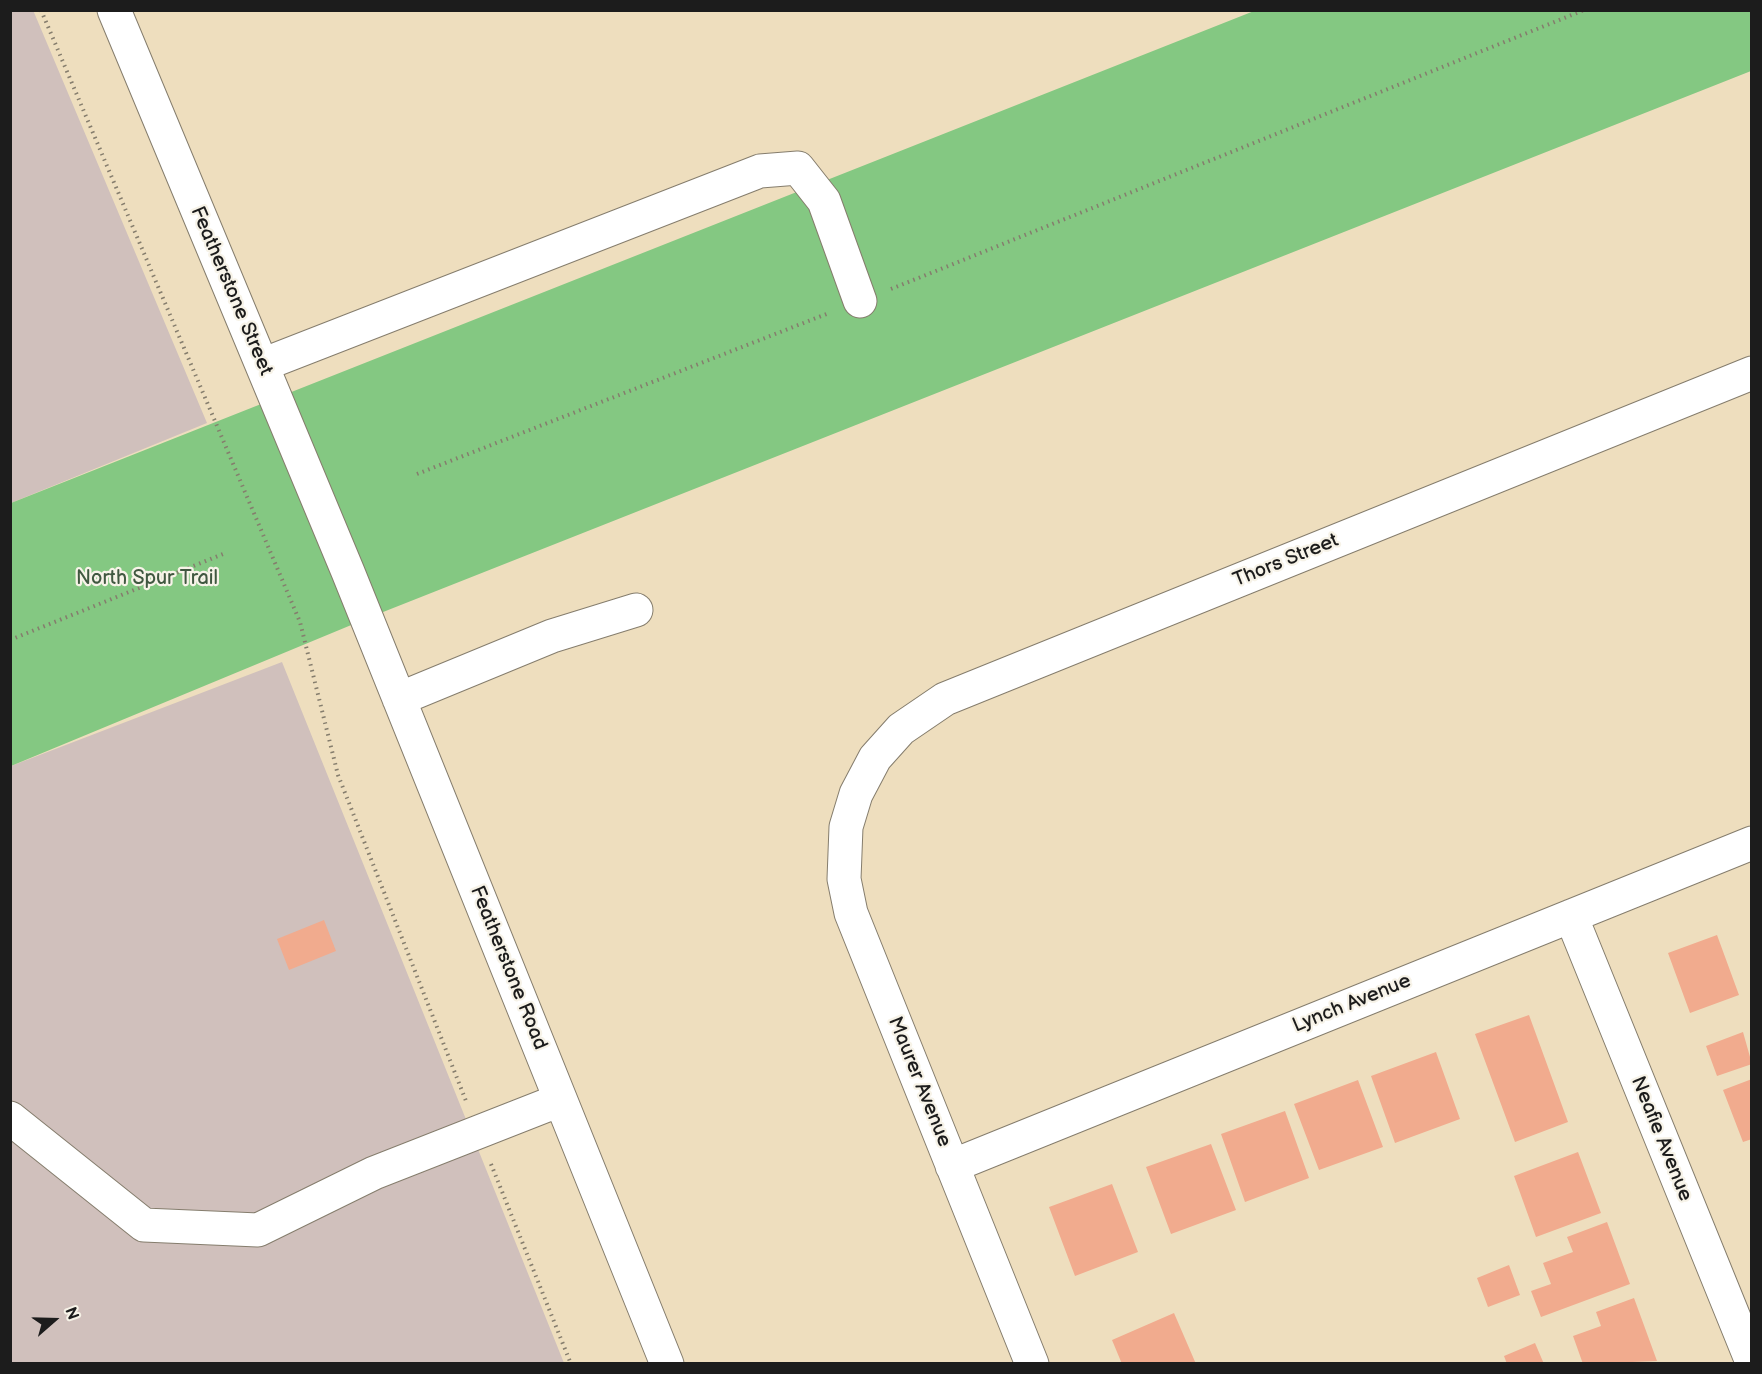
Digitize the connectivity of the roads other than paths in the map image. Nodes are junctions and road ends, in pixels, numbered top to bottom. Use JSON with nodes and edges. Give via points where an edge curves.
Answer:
{"nodes":[{"id":1,"x":114,"y":10,"type":"edge"},
{"id":2,"x":860,"y":301,"type":"road end"},
{"id":3,"x":262,"y":365,"type":"junction"},
{"id":4,"x":1752,"y":373,"type":"edge"},
{"id":5,"x":348,"y":572,"type":"joint"},
{"id":6,"x":636,"y":609,"type":"dead end"},
{"id":7,"x":399,"y":699,"type":"junction"},
{"id":8,"x":856,"y":794,"type":"joint"},
{"id":9,"x":1752,"y":843,"type":"edge"},
{"id":10,"x":1571,"y":916,"type":"junction"},
{"id":11,"x":560,"y":1100,"type":"junction"},
{"id":12,"x":10,"y":1118,"type":"edge"},
{"id":13,"x":952,"y":1166,"type":"junction"},
{"id":14,"x":1752,"y":1362,"type":"edge"},
{"id":15,"x":667,"y":1364,"type":"edge"},
{"id":16,"x":1032,"y":1364,"type":"edge"}],
"edges":[{"from":1,"to":3,"type":"street","name":"Featherstone Street"},
{"from":2,"to":3,"type":"street","via":[[824,201],[798,168],[760,171]]},
{"from":3,"to":5,"type":"street","name":"Featherstone Street"},
{"from":4,"to":8,"type":"street","name":"Thors Street","via":[[945,699],[915,717],[887,743]]},
{"from":5,"to":7,"type":"street","name":"Featherstone Road"},
{"from":6,"to":7,"type":"street","via":[[552,636]]},
{"from":7,"to":11,"type":"street","name":"Featherstone Road"},
{"from":8,"to":13,"type":"street","name":"Maurer Avenue","via":[[846,827],[843,862],[851,912]]},
{"from":9,"to":10,"type":"street","name":"Lynch Avenue"},
{"from":10,"to":13,"type":"street","name":"Lynch Avenue"},
{"from":10,"to":14,"type":"street","name":"Neafie Avenue"},
{"from":11,"to":12,"type":"street","via":[[374,1173],[258,1230],[144,1225]]},
{"from":11,"to":15,"type":"street","name":"Featherstone Road"},
{"from":13,"to":16,"type":"street","name":"Maurer Avenue"}]}
